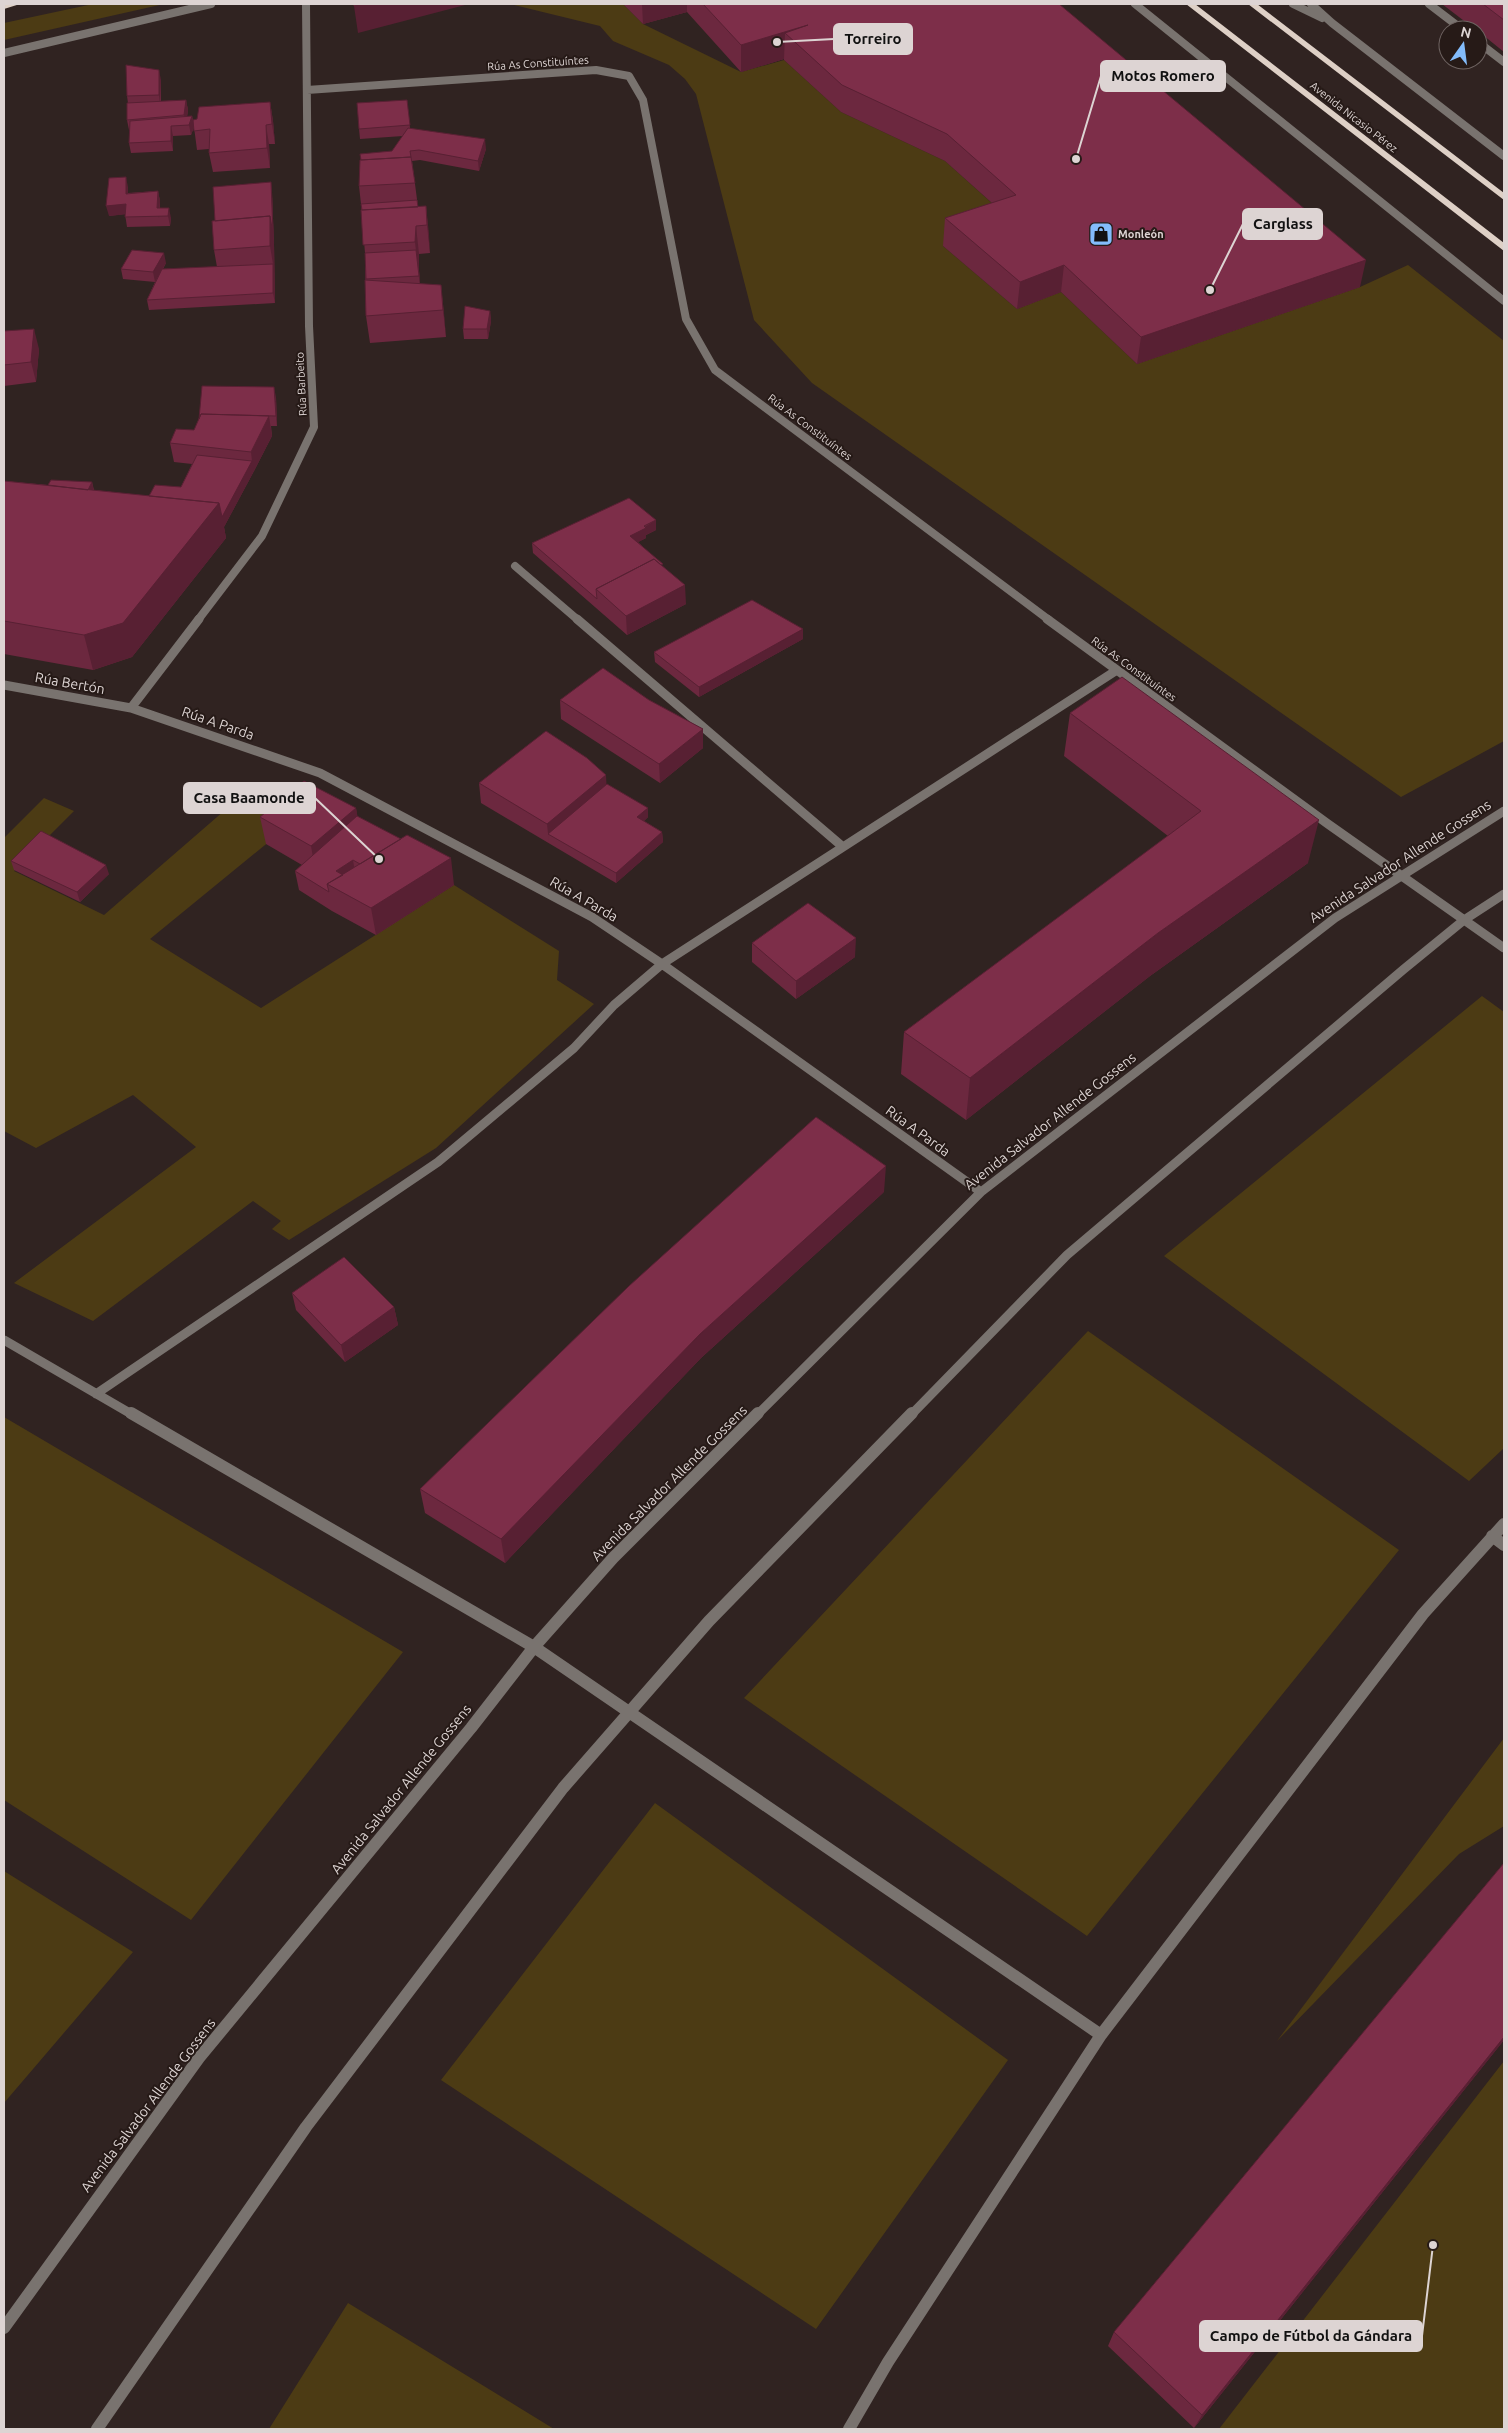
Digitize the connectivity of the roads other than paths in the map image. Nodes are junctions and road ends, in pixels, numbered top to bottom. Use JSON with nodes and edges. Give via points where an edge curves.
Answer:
{"nodes":[{"id":1,"x":16,"y":4,"type":"edge"},
{"id":2,"x":211,"y":4,"type":"edge"},
{"id":3,"x":306,"y":4,"type":"edge"},
{"id":4,"x":1136,"y":4,"type":"edge"},
{"id":5,"x":1190,"y":4,"type":"edge"},
{"id":6,"x":1252,"y":4,"type":"edge"},
{"id":7,"x":1292,"y":4,"type":"edge"},
{"id":8,"x":1312,"y":4,"type":"edge"},
{"id":9,"x":1429,"y":4,"type":"edge"},
{"id":10,"x":4,"y":6,"type":"edge"},
{"id":11,"x":1450,"y":20,"type":"edge"},
{"id":12,"x":1332,"y":23,"type":"junction"},
{"id":13,"x":1488,"y":50,"type":"edge"},
{"id":14,"x":4,"y":53,"type":"edge"},
{"id":15,"x":1504,"y":62,"type":"edge"},
{"id":16,"x":307,"y":90,"type":"junction"},
{"id":17,"x":1504,"y":156,"type":"edge"},
{"id":18,"x":1504,"y":198,"type":"edge"},
{"id":19,"x":1504,"y":248,"type":"edge"},
{"id":20,"x":1454,"y":259,"type":"junction"},
{"id":21,"x":1504,"y":291,"type":"edge"},
{"id":22,"x":1504,"y":301,"type":"edge"},
{"id":23,"x":515,"y":566,"type":"dead end"},
{"id":24,"x":1117,"y":670,"type":"junction"},
{"id":25,"x":4,"y":685,"type":"edge"},
{"id":26,"x":131,"y":708,"type":"junction"},
{"id":27,"x":1504,"y":811,"type":"edge"},
{"id":28,"x":842,"y":847,"type":"junction"},
{"id":29,"x":1401,"y":876,"type":"junction"},
{"id":30,"x":1504,"y":894,"type":"edge"},
{"id":31,"x":1464,"y":920,"type":"junction"},
{"id":32,"x":1504,"y":948,"type":"edge"},
{"id":33,"x":662,"y":964,"type":"junction"},
{"id":34,"x":981,"y":1192,"type":"junction"},
{"id":35,"x":4,"y":1340,"type":"edge"},
{"id":36,"x":96,"y":1394,"type":"junction"},
{"id":37,"x":1504,"y":1524,"type":"edge"},
{"id":38,"x":1492,"y":1536,"type":"junction"},
{"id":39,"x":1504,"y":1545,"type":"edge"},
{"id":40,"x":534,"y":1647,"type":"junction"},
{"id":41,"x":630,"y":1712,"type":"junction"},
{"id":42,"x":1102,"y":2035,"type":"junction"},
{"id":43,"x":4,"y":2328,"type":"edge"},
{"id":44,"x":97,"y":2429,"type":"edge"},
{"id":45,"x":849,"y":2429,"type":"edge"}],
"edges":[{"from":1,"to":10,"type":"highway"},
{"from":2,"to":14,"type":"street"},
{"from":3,"to":16,"type":"street","name":"Rúa Barbeito"},
{"from":4,"to":20,"type":"street"},
{"from":5,"to":19,"type":"highway","name":"Avenida Nicasio Pérez"},
{"from":6,"to":18,"type":"highway"},
{"from":7,"to":12,"type":"street"},
{"from":8,"to":12,"type":"street"},
{"from":9,"to":11,"type":"street"},
{"from":12,"to":17,"type":"street"},
{"from":13,"to":15,"type":"street"},
{"from":16,"to":24,"type":"street","name":"Rúa As Constituíntes","via":[[596,70],[629,76],[643,100],[686,319],[716,370]]},
{"from":16,"to":26,"type":"street","name":"Rúa Barbeito","via":[[309,326],[314,427],[262,536]]},
{"from":20,"to":21,"type":"street"},
{"from":20,"to":22,"type":"street"},
{"from":23,"to":28,"type":"street"},
{"from":24,"to":28,"type":"street"},
{"from":24,"to":29,"type":"street","name":"Rúa As Constituíntes"},
{"from":25,"to":26,"type":"street","name":"Rúa Bertón"},
{"from":26,"to":33,"type":"street","name":"Rúa A Parda","via":[[320,773],[592,917]]},
{"from":27,"to":29,"type":"street","name":"Avenida Salvador Allende Gossens"},
{"from":28,"to":33,"type":"street"},
{"from":29,"to":31,"type":"street","name":"Rúa As Constituíntes"},
{"from":29,"to":34,"type":"street","name":"Avenida Salvador Allende Gossens","via":[[1335,918]]},
{"from":30,"to":31,"type":"street"},
{"from":31,"to":32,"type":"street","name":"Rúa As Constituíntes"},
{"from":31,"to":41,"type":"street","via":[[1067,1255],[709,1621]]},
{"from":33,"to":34,"type":"street","name":"Rúa A Parda"},
{"from":33,"to":36,"type":"street","via":[[614,1005],[574,1048],[438,1162]]},
{"from":34,"to":40,"type":"street","name":"Avenida Salvador Allende Gossens","via":[[613,1558]]},
{"from":35,"to":36,"type":"street"},
{"from":36,"to":40,"type":"street"},
{"from":37,"to":38,"type":"street"},
{"from":38,"to":39,"type":"street"},
{"from":38,"to":42,"type":"street","via":[[1423,1614]]},
{"from":40,"to":41,"type":"street"},
{"from":40,"to":43,"type":"street","name":"Avenida Salvador Allende Gossens","via":[[199,2058]]},
{"from":41,"to":42,"type":"street"},
{"from":41,"to":44,"type":"street","via":[[563,1788],[306,2127]]},
{"from":42,"to":45,"type":"street","via":[[888,2362]]}]}
